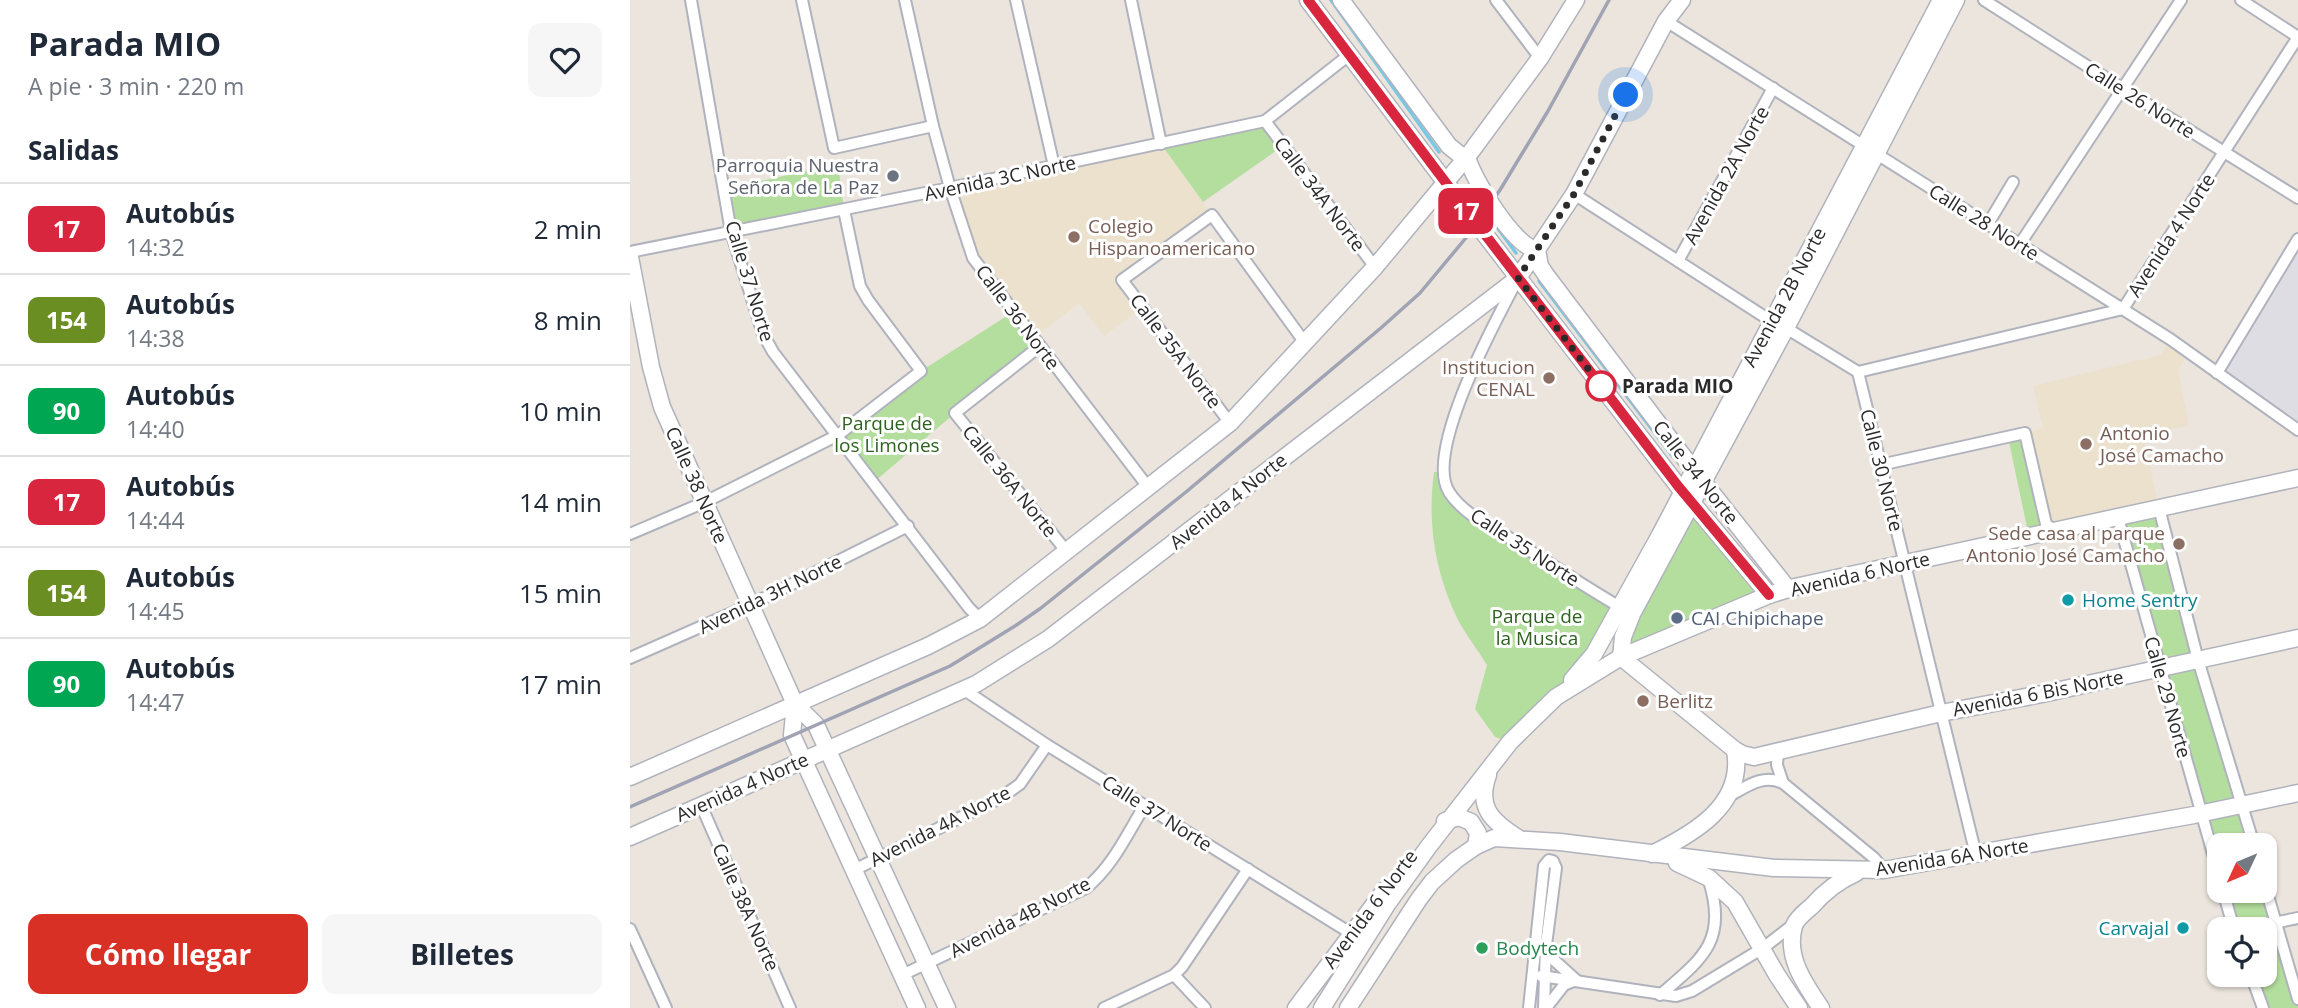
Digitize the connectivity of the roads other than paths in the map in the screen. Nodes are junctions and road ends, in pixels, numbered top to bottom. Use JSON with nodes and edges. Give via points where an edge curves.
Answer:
{"nodes":[{"id":1,"x":691,"y":0,"type":"edge"},
{"id":2,"x":802,"y":0,"type":"edge"},
{"id":3,"x":905,"y":0,"type":"edge"},
{"id":4,"x":1016,"y":0,"type":"edge"},
{"id":5,"x":1131,"y":0,"type":"edge"},
{"id":6,"x":1308,"y":0,"type":"edge"},
{"id":7,"x":1341,"y":0,"type":"edge"},
{"id":8,"x":1496,"y":0,"type":"edge"},
{"id":9,"x":1576,"y":0,"type":"edge"},
{"id":10,"x":1682,"y":0,"type":"edge"},
{"id":11,"x":1941,"y":0,"type":"edge"},
{"id":12,"x":1956,"y":0,"type":"edge"},
{"id":13,"x":1984,"y":0,"type":"edge"},
{"id":14,"x":2181,"y":0,"type":"edge"},
{"id":15,"x":2241,"y":0,"type":"edge"},
{"id":16,"x":1666,"y":21,"type":"junction"},
{"id":17,"x":2298,"y":37,"type":"edge"},
{"id":18,"x":1349,"y":55,"type":"junction"},
{"id":19,"x":1540,"y":58,"type":"junction"},
{"id":20,"x":1773,"y":88,"type":"junction"},
{"id":21,"x":2123,"y":89,"type":"junction"},
{"id":22,"x":1265,"y":121,"type":"junction"},
{"id":23,"x":933,"y":126,"type":"junction"},
{"id":24,"x":1161,"y":145,"type":"junction"},
{"id":25,"x":1871,"y":150,"type":"junction"},
{"id":26,"x":2224,"y":153,"type":"junction"},
{"id":27,"x":1467,"y":157,"type":"junction"},
{"id":28,"x":1054,"y":166,"type":"junction"},
{"id":29,"x":2013,"y":182,"type":"dead end"},
{"id":30,"x":1446,"y":183,"type":"junction"},
{"id":31,"x":950,"y":188,"type":"junction"},
{"id":32,"x":1574,"y":194,"type":"junction"},
{"id":33,"x":2298,"y":198,"type":"edge"},
{"id":34,"x":844,"y":210,"type":"junction"},
{"id":35,"x":1988,"y":224,"type":"junction"},
{"id":36,"x":731,"y":232,"type":"junction"},
{"id":37,"x":2298,"y":239,"type":"edge"},
{"id":38,"x":2020,"y":244,"type":"junction"},
{"id":39,"x":1537,"y":250,"type":"junction"},
{"id":40,"x":630,"y":255,"type":"edge"},
{"id":41,"x":1678,"y":261,"type":"junction"},
{"id":42,"x":1375,"y":267,"type":"junction"},
{"id":43,"x":1518,"y":278,"type":"junction"},
{"id":44,"x":2123,"y":309,"type":"junction"},
{"id":45,"x":1778,"y":325,"type":"junction"},
{"id":46,"x":1305,"y":343,"type":"junction"},
{"id":47,"x":1040,"y":345,"type":"junction"},
{"id":48,"x":1858,"y":372,"type":"junction"},
{"id":49,"x":2217,"y":373,"type":"junction"},
{"id":50,"x":1230,"y":423,"type":"junction"},
{"id":51,"x":2298,"y":430,"type":"edge"},
{"id":52,"x":838,"y":435,"type":"junction"},
{"id":53,"x":1880,"y":465,"type":"junction"},
{"id":54,"x":1698,"y":476,"type":"junction"},
{"id":55,"x":2298,"y":478,"type":"edge"},
{"id":56,"x":1148,"y":487,"type":"junction"},
{"id":57,"x":1687,"y":498,"type":"junction"},
{"id":58,"x":705,"y":502,"type":"junction"},
{"id":59,"x":2159,"y":508,"type":"junction"},
{"id":60,"x":2118,"y":517,"type":"junction"},
{"id":61,"x":908,"y":526,"type":"junction"},
{"id":62,"x":2047,"y":530,"type":"junction"},
{"id":63,"x":630,"y":534,"type":"edge"},
{"id":64,"x":1068,"y":552,"type":"junction"},
{"id":65,"x":1905,"y":564,"type":"junction"},
{"id":66,"x":1788,"y":589,"type":"junction"},
{"id":67,"x":1769,"y":595,"type":"junction"},
{"id":68,"x":750,"y":605,"type":"junction"},
{"id":69,"x":1620,"y":607,"type":"junction"},
{"id":70,"x":980,"y":619,"type":"junction"},
{"id":71,"x":2298,"y":638,"type":"edge"},
{"id":72,"x":1621,"y":657,"type":"junction"},
{"id":73,"x":630,"y":659,"type":"edge"},
{"id":74,"x":2198,"y":660,"type":"junction"},
{"id":75,"x":2160,"y":668,"type":"junction"},
{"id":76,"x":963,"y":690,"type":"junction"},
{"id":77,"x":1556,"y":697,"type":"junction"},
{"id":78,"x":795,"y":704,"type":"junction"},
{"id":79,"x":1941,"y":713,"type":"junction"},
{"id":80,"x":1047,"y":744,"type":"junction"},
{"id":81,"x":827,"y":749,"type":"junction"},
{"id":82,"x":1735,"y":750,"type":"junction"},
{"id":83,"x":1777,"y":750,"type":"junction"},
{"id":84,"x":804,"y":760,"type":"junction"},
{"id":85,"x":1494,"y":764,"type":"junction"},
{"id":86,"x":630,"y":777,"type":"edge"},
{"id":87,"x":1783,"y":783,"type":"junction"},
{"id":88,"x":2298,"y":793,"type":"edge"},
{"id":89,"x":1727,"y":797,"type":"junction"},
{"id":90,"x":701,"y":805,"type":"junction"},
{"id":91,"x":1145,"y":805,"type":"junction"},
{"id":92,"x":2241,"y":805,"type":"junction"},
{"id":93,"x":2201,"y":813,"type":"junction"},
{"id":94,"x":1452,"y":818,"type":"junction"},
{"id":95,"x":2250,"y":833,"type":"edge"},
{"id":96,"x":2207,"y":834,"type":"edge"},
{"id":97,"x":630,"y":837,"type":"edge"},
{"id":98,"x":1519,"y":839,"type":"junction"},
{"id":99,"x":1475,"y":846,"type":"junction"},
{"id":100,"x":1651,"y":854,"type":"junction"},
{"id":101,"x":1976,"y":855,"type":"junction"},
{"id":102,"x":878,"y":859,"type":"junction"},
{"id":103,"x":1248,"y":869,"type":"junction"},
{"id":104,"x":854,"y":870,"type":"junction"},
{"id":105,"x":1884,"y":870,"type":"junction"},
{"id":106,"x":1860,"y":871,"type":"junction"},
{"id":107,"x":1709,"y":878,"type":"junction"},
{"id":108,"x":1388,"y":903,"type":"junction"},
{"id":109,"x":1370,"y":910,"type":"junction"},
{"id":110,"x":2298,"y":918,"type":"edge"},
{"id":111,"x":2277,"y":922,"type":"edge"},
{"id":112,"x":1794,"y":924,"type":"junction"},
{"id":113,"x":2277,"y":926,"type":"edge"},
{"id":114,"x":630,"y":929,"type":"edge"},
{"id":115,"x":1352,"y":934,"type":"junction"},
{"id":116,"x":1546,"y":945,"type":"junction"},
{"id":117,"x":1763,"y":948,"type":"junction"},
{"id":118,"x":926,"y":964,"type":"junction"},
{"id":119,"x":1531,"y":974,"type":"junction"},
{"id":120,"x":902,"y":975,"type":"junction"},
{"id":121,"x":1174,"y":975,"type":"junction"},
{"id":122,"x":1545,"y":976,"type":"junction"},
{"id":123,"x":1576,"y":980,"type":"junction"},
{"id":124,"x":2255,"y":987,"type":"edge"},
{"id":125,"x":1660,"y":996,"type":"junction"},
{"id":126,"x":2298,"y":999,"type":"edge"},
{"id":127,"x":666,"y":1008,"type":"edge"},
{"id":128,"x":790,"y":1008,"type":"edge"},
{"id":129,"x":917,"y":1008,"type":"edge"},
{"id":130,"x":947,"y":1008,"type":"edge"},
{"id":131,"x":1104,"y":1008,"type":"edge"},
{"id":132,"x":1205,"y":1008,"type":"edge"},
{"id":133,"x":1296,"y":1008,"type":"edge"},
{"id":134,"x":1322,"y":1008,"type":"edge"},
{"id":135,"x":1348,"y":1008,"type":"edge"},
{"id":136,"x":1529,"y":1008,"type":"edge"},
{"id":137,"x":1545,"y":1008,"type":"edge"},
{"id":138,"x":1799,"y":1008,"type":"edge"},
{"id":139,"x":1821,"y":1008,"type":"edge"},
{"id":140,"x":2263,"y":1008,"type":"edge"}],
"edges":[{"from":1,"to":36,"type":"street","name":"Calle 37 Norte"},
{"from":2,"to":23,"type":"street","via":[[834,148]]},
{"from":3,"to":23,"type":"street","name":"Calle 36 Norte"},
{"from":4,"to":28,"type":"street"},
{"from":5,"to":24,"type":"street"},
{"from":6,"to":18,"type":"street","name":"Calle 34 Norte"},
{"from":7,"to":27,"type":"street","via":[[1449,146]]},
{"from":8,"to":19,"type":"street"},
{"from":9,"to":19,"type":"street"},
{"from":10,"to":16,"type":"street","name":"Avenida 4 Norte"},
{"from":11,"to":25,"type":"street","name":"Avenida 2B Norte"},
{"from":12,"to":25,"type":"street","name":"Avenida 2B Norte"},
{"from":13,"to":21,"type":"street","name":"Calle 26 Norte"},
{"from":14,"to":21,"type":"street"},
{"from":15,"to":17,"type":"street"},
{"from":16,"to":20,"type":"street","name":"Calle 28 Norte"},
{"from":16,"to":32,"type":"street","name":"Avenida 4 Norte"},
{"from":17,"to":26,"type":"street","name":"Avenida 4 Norte"},
{"from":18,"to":22,"type":"street","name":"Avenida 3C Norte"},
{"from":18,"to":30,"type":"street","name":"Calle 34 Norte"},
{"from":19,"to":27,"type":"street"},
{"from":20,"to":25,"type":"street","name":"Calle 28 Norte"},
{"from":20,"to":41,"type":"street","name":"Avenida 2A Norte"},
{"from":21,"to":26,"type":"street","name":"Calle 26 Norte"},
{"from":21,"to":38,"type":"street"},
{"from":22,"to":24,"type":"street","name":"Avenida 3C Norte"},
{"from":22,"to":42,"type":"street","name":"Calle 34A Norte"},
{"from":23,"to":31,"type":"street","name":"Calle 36 Norte"},
{"from":24,"to":28,"type":"street","name":"Avenida 3C Norte"},
{"from":25,"to":35,"type":"street","name":"Calle 28 Norte"},
{"from":25,"to":45,"type":"street","name":"Avenida 2B Norte"},
{"from":26,"to":33,"type":"street","name":"Calle 26 Norte"},
{"from":26,"to":44,"type":"street","name":"Avenida 4 Norte"},
{"from":27,"to":30,"type":"street"},
{"from":27,"to":39,"type":"street","via":[[1491,204],[1524,245]]},
{"from":28,"to":31,"type":"street","name":"Avenida 3C Norte"},
{"from":29,"to":35,"type":"street"},
{"from":30,"to":42,"type":"street"},
{"from":30,"to":43,"type":"street","name":"Calle 34 Norte"},
{"from":31,"to":34,"type":"street","name":"Avenida 3C Norte"},
{"from":31,"to":47,"type":"street","name":"Calle 36 Norte","via":[[973,258]]},
{"from":32,"to":39,"type":"street","name":"Avenida 4 Norte"},
{"from":32,"to":41,"type":"street"},
{"from":34,"to":36,"type":"street","name":"Avenida 3C Norte"},
{"from":34,"to":52,"type":"street","via":[[860,286],[921,371]]},
{"from":35,"to":38,"type":"street","name":"Calle 28 Norte"},
{"from":36,"to":40,"type":"street","name":"Avenida 3C Norte"},
{"from":36,"to":52,"type":"street","name":"Calle 37 Norte","via":[[763,334]]},
{"from":37,"to":49,"type":"street"},
{"from":38,"to":44,"type":"street","name":"Calle 28 Norte"},
{"from":39,"to":43,"type":"street","name":"Avenida 4 Norte"},
{"from":39,"to":54,"type":"street","name":"Calle 34 Norte","via":[[1540,266]]},
{"from":40,"to":58,"type":"street","name":"Calle 38 Norte","via":[[662,407]]},
{"from":41,"to":45,"type":"street"},
{"from":42,"to":46,"type":"street"},
{"from":43,"to":57,"type":"street","name":"Calle 34 Norte"},
{"from":43,"to":69,"type":"street","name":"Calle 35 Norte","via":[[1455,412],[1442,459],[1443,475],[1448,490],[1471,513]]},
{"from":43,"to":76,"type":"street","name":"Avenida 4 Norte","via":[[1048,639]]},
{"from":44,"to":48,"type":"street","name":"Avenida 4 Norte"},
{"from":44,"to":49,"type":"street","name":"Calle 28 Norte"},
{"from":45,"to":48,"type":"street"},
{"from":45,"to":54,"type":"street","name":"Avenida 2B Norte"},
{"from":46,"to":50,"type":"street"},
{"from":46,"to":50,"type":"street","name":"Calle 35A Norte","via":[[1212,215],[1122,280]]},
{"from":47,"to":56,"type":"street","name":"Calle 36 Norte"},
{"from":47,"to":64,"type":"street","name":"Calle 36A Norte","via":[[955,413]]},
{"from":48,"to":53,"type":"street","name":"Calle 30 Norte"},
{"from":49,"to":51,"type":"street","name":"Calle 28 Norte"},
{"from":50,"to":56,"type":"street"},
{"from":52,"to":58,"type":"street"},
{"from":52,"to":61,"type":"street","name":"Calle 37 Norte"},
{"from":53,"to":62,"type":"street","via":[[2025,433]]},
{"from":53,"to":65,"type":"street","name":"Calle 30 Norte"},
{"from":54,"to":57,"type":"street","name":"Avenida 2B Norte"},
{"from":54,"to":66,"type":"street","name":"Calle 34 Norte"},
{"from":55,"to":59,"type":"street","name":"Avenida 6 Norte"},
{"from":56,"to":64,"type":"street"},
{"from":57,"to":67,"type":"street","name":"Calle 34 Norte"},
{"from":57,"to":69,"type":"street","name":"Avenida 2B Norte"},
{"from":57,"to":72,"type":"street","name":"Avenida 2B Norte","via":[[1632,614]]},
{"from":58,"to":63,"type":"street"},
{"from":58,"to":68,"type":"street","name":"Calle 38 Norte"},
{"from":59,"to":60,"type":"street","name":"Avenida 6 Norte"},
{"from":59,"to":74,"type":"street","name":"Calle 29 Norte"},
{"from":60,"to":62,"type":"street","name":"Avenida 6 Norte"},
{"from":60,"to":75,"type":"street","name":"Calle 29 Norte"},
{"from":61,"to":68,"type":"street","name":"Avenida 3H Norte"},
{"from":61,"to":70,"type":"street","name":"Calle 37 Norte"},
{"from":62,"to":65,"type":"street","name":"Avenida 6 Norte"},
{"from":64,"to":70,"type":"street"},
{"from":65,"to":66,"type":"street","name":"Avenida 6 Norte"},
{"from":65,"to":79,"type":"street","name":"Calle 30 Norte"},
{"from":66,"to":67,"type":"street","name":"Avenida 6 Norte"},
{"from":67,"to":72,"type":"street","name":"Avenida 6 Norte"},
{"from":68,"to":73,"type":"street","name":"Avenida 3H Norte"},
{"from":68,"to":78,"type":"street","name":"Calle 38 Norte"},
{"from":69,"to":77,"type":"street","name":"Avenida 2B Norte","via":[[1594,654]]},
{"from":70,"to":78,"type":"street"},
{"from":71,"to":74,"type":"street","name":"Avenida 6 Bis Norte"},
{"from":72,"to":77,"type":"street","name":"Avenida 6 Norte"},
{"from":72,"to":82,"type":"street"},
{"from":74,"to":75,"type":"street","name":"Avenida 6 Bis Norte"},
{"from":74,"to":92,"type":"street","name":"Calle 29 Norte"},
{"from":75,"to":79,"type":"street","name":"Avenida 6 Bis Norte"},
{"from":75,"to":93,"type":"street","name":"Calle 29 Norte"},
{"from":76,"to":80,"type":"street","name":"Calle 37 Norte"},
{"from":76,"to":81,"type":"street","name":"Avenida 4 Norte"},
{"from":77,"to":85,"type":"street","name":"Avenida 6 Norte"},
{"from":78,"to":81,"type":"street","name":"Calle 38 Norte","via":[[816,725]]},
{"from":78,"to":84,"type":"street","name":"Calle 38 Norte","via":[[792,735]]},
{"from":78,"to":86,"type":"street"},
{"from":79,"to":83,"type":"street","name":"Avenida 6 Bis Norte"},
{"from":79,"to":101,"type":"street","name":"Calle 30 Norte"},
{"from":80,"to":91,"type":"street","name":"Calle 37 Norte"},
{"from":80,"to":102,"type":"street","name":"Avenida 4A Norte","via":[[1020,784],[1002,797]]},
{"from":81,"to":84,"type":"street","name":"Avenida 4 Norte"},
{"from":81,"to":102,"type":"street","name":"Calle 38 Norte"},
{"from":82,"to":83,"type":"street","name":"Avenida 6 Bis Norte","via":[[1754,757]]},
{"from":82,"to":89,"type":"street","via":[[1735,771]]},
{"from":83,"to":87,"type":"street"},
{"from":84,"to":90,"type":"street","name":"Avenida 4 Norte"},
{"from":84,"to":104,"type":"street","name":"Calle 38 Norte"},
{"from":85,"to":94,"type":"street","name":"Avenida 6 Norte"},
{"from":85,"to":98,"type":"street","via":[[1485,784],[1485,804],[1495,822]]},
{"from":87,"to":89,"type":"street","via":[[1763,779]]},
{"from":87,"to":105,"type":"street"},
{"from":88,"to":92,"type":"street","name":"Avenida 6A Norte"},
{"from":89,"to":100,"type":"street","via":[[1700,828]]},
{"from":90,"to":97,"type":"street","name":"Avenida 4 Norte"},
{"from":90,"to":128,"type":"street","name":"Calle 38A Norte"},
{"from":91,"to":103,"type":"street","name":"Calle 37 Norte"},
{"from":91,"to":118,"type":"street","name":"Avenida 4B Norte","via":[[1111,862],[1086,888]]},
{"from":92,"to":93,"type":"street","name":"Avenida 6A Norte"},
{"from":92,"to":95,"type":"street","name":"Calle 29 Norte"},
{"from":93,"to":96,"type":"street","name":"Calle 29 Norte"},
{"from":93,"to":101,"type":"street","name":"Avenida 6A Norte"},
{"from":94,"to":99,"type":"street","via":[[1471,821],[1478,833]]},
{"from":94,"to":108,"type":"street","name":"Avenida 6 Norte"},
{"from":94,"to":109,"type":"street","name":"Avenida 6 Norte","via":[[1421,839]]},
{"from":98,"to":99,"type":"street","name":"Avenida 6 Norte","via":[[1494,838]]},
{"from":98,"to":100,"type":"street","name":"Avenida 6A Norte"},
{"from":99,"to":135,"type":"street","name":"Avenida 6 Norte","via":[[1427,888]]},
{"from":100,"to":106,"type":"street","name":"Avenida 6A Norte","via":[[1774,868]]},
{"from":100,"to":107,"type":"street"},
{"from":101,"to":105,"type":"street","name":"Avenida 6A Norte"},
{"from":102,"to":104,"type":"street","name":"Avenida 4A Norte"},
{"from":102,"to":118,"type":"street","name":"Calle 38 Norte"},
{"from":103,"to":115,"type":"street","name":"Calle 37 Norte"},
{"from":103,"to":121,"type":"street"},
{"from":104,"to":120,"type":"street","name":"Calle 38 Norte"},
{"from":105,"to":106,"type":"street","name":"Avenida 6A Norte"},
{"from":106,"to":112,"type":"street","via":[[1827,890]]},
{"from":107,"to":117,"type":"street","via":[[1735,902]]},
{"from":107,"to":125,"type":"street","via":[[1717,917],[1714,935],[1695,965]]},
{"from":108,"to":109,"type":"street"},
{"from":108,"to":134,"type":"street","name":"Avenida 6 Norte"},
{"from":109,"to":115,"type":"street","name":"Avenida 6 Norte"},
{"from":110,"to":111,"type":"street"},
{"from":112,"to":117,"type":"street"},
{"from":112,"to":139,"type":"street","via":[[1795,962]]},
{"from":113,"to":126,"type":"street"},
{"from":114,"to":127,"type":"street"},
{"from":115,"to":133,"type":"street","name":"Avenida 6 Norte"},
{"from":116,"to":119,"type":"street","via":[[1556,868],[1549,860],[1544,866]]},
{"from":116,"to":122,"type":"street"},
{"from":116,"to":123,"type":"street","via":[[1555,961]]},
{"from":117,"to":125,"type":"street","via":[[1684,994]]},
{"from":117,"to":138,"type":"street"},
{"from":118,"to":120,"type":"street","name":"Avenida 4B Norte"},
{"from":118,"to":130,"type":"street","name":"Calle 38 Norte"},
{"from":119,"to":122,"type":"street"},
{"from":119,"to":136,"type":"street"},
{"from":120,"to":129,"type":"street","name":"Calle 38 Norte"},
{"from":121,"to":131,"type":"street"},
{"from":121,"to":132,"type":"street"},
{"from":122,"to":123,"type":"street"},
{"from":122,"to":137,"type":"street"},
{"from":123,"to":125,"type":"street"},
{"from":123,"to":137,"type":"street","via":[[1564,985]]},
{"from":124,"to":140,"type":"street"}]}
